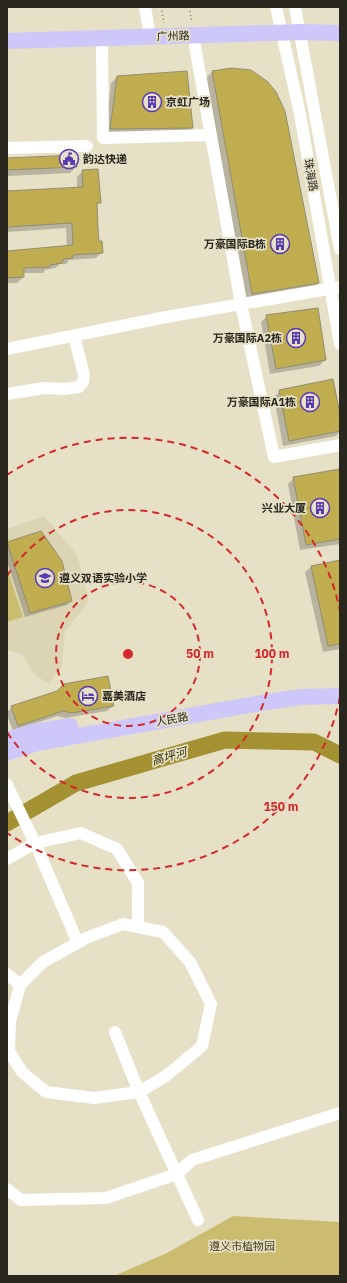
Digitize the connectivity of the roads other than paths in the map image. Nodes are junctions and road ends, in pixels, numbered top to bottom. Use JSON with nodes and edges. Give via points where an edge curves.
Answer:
{"nodes":[{"id":1,"x":146,"y":7,"type":"edge"},
{"id":2,"x":276,"y":7,"type":"edge"},
{"id":3,"x":295,"y":7,"type":"edge"},
{"id":4,"x":340,"y":33,"type":"edge"},
{"id":5,"x":150,"y":36,"type":"junction"},
{"id":6,"x":301,"y":37,"type":"junction"},
{"id":7,"x":283,"y":38,"type":"junction"},
{"id":8,"x":7,"y":41,"type":"edge"},
{"id":9,"x":340,"y":44,"type":"edge"},
{"id":10,"x":195,"y":46,"type":"junction"},
{"id":11,"x":102,"y":49,"type":"junction"},
{"id":12,"x":7,"y":52,"type":"edge"},
{"id":13,"x":211,"y":135,"type":"junction"},
{"id":14,"x":87,"y":146,"type":"dead end"},
{"id":15,"x":7,"y":148,"type":"edge"},
{"id":16,"x":340,"y":249,"type":"edge"},
{"id":17,"x":335,"y":288,"type":"edge"},
{"id":18,"x":241,"y":304,"type":"junction"},
{"id":19,"x":74,"y":336,"type":"junction"},
{"id":20,"x":340,"y":344,"type":"edge"},
{"id":21,"x":7,"y":349,"type":"edge"},
{"id":22,"x":7,"y":394,"type":"edge"},
{"id":23,"x":340,"y":445,"type":"edge"},
{"id":24,"x":340,"y":686,"type":"edge"},
{"id":25,"x":340,"y":696,"type":"edge"},
{"id":26,"x":7,"y":740,"type":"edge"},
{"id":27,"x":7,"y":753,"type":"edge"},
{"id":28,"x":7,"y":785,"type":"edge"},
{"id":29,"x":35,"y":843,"type":"junction"},
{"id":30,"x":7,"y":859,"type":"edge"},
{"id":31,"x":138,"y":927,"type":"junction"},
{"id":32,"x":78,"y":943,"type":"junction"},
{"id":33,"x":7,"y":974,"type":"edge"},
{"id":34,"x":20,"y":985,"type":"junction"},
{"id":35,"x":115,"y":1032,"type":"dead end"},
{"id":36,"x":139,"y":1092,"type":"junction"},
{"id":37,"x":340,"y":1113,"type":"edge"},
{"id":38,"x":176,"y":1174,"type":"junction"},
{"id":39,"x":7,"y":1189,"type":"edge"},
{"id":40,"x":198,"y":1220,"type":"dead end"}],
"edges":[{"from":1,"to":5,"type":"street"},
{"from":2,"to":7,"type":"street","name":"珠海路"},
{"from":3,"to":6,"type":"street","name":"珠海路"},
{"from":4,"to":6,"type":"main road","name":"广州路"},
{"from":5,"to":7,"type":"main road","name":"广州路"},
{"from":5,"to":8,"type":"main road","name":"广州路"},
{"from":6,"to":7,"type":"main road","name":"广州路"},
{"from":6,"to":9,"type":"main road","name":"广州路"},
{"from":6,"to":16,"type":"street","name":"珠海路"},
{"from":7,"to":10,"type":"main road","name":"广州路"},
{"from":7,"to":17,"type":"street","name":"珠海路"},
{"from":10,"to":11,"type":"main road","name":"广州路"},
{"from":10,"to":13,"type":"street"},
{"from":11,"to":12,"type":"main road","name":"广州路"},
{"from":11,"to":13,"type":"street","via":[[103,138]]},
{"from":13,"to":18,"type":"street"},
{"from":14,"to":15,"type":"street"},
{"from":17,"to":18,"type":"street"},
{"from":17,"to":20,"type":"street","name":"珠海路"},
{"from":18,"to":19,"type":"street"},
{"from":18,"to":23,"type":"street","via":[[274,457]]},
{"from":19,"to":21,"type":"street"},
{"from":19,"to":22,"type":"street","via":[[84,375],[79,387],[44,388]]},
{"from":24,"to":26,"type":"main road","name":"人民路","via":[[300,687],[266,692],[153,714],[33,732]]},
{"from":25,"to":27,"type":"main road","name":"人民路","via":[[252,705],[38,743]]},
{"from":28,"to":29,"type":"street"},
{"from":29,"to":30,"type":"street"},
{"from":29,"to":31,"type":"street","via":[[81,833],[117,849],[138,883]]},
{"from":29,"to":32,"type":"street"},
{"from":31,"to":32,"type":"street","via":[[123,924]]},
{"from":31,"to":36,"type":"street","via":[[163,932],[190,962],[211,1004],[202,1046],[166,1076]]},
{"from":32,"to":34,"type":"street","via":[[43,962]]},
{"from":33,"to":34,"type":"street"},
{"from":34,"to":36,"type":"street","via":[[10,1022],[9,1051],[22,1072],[46,1092],[94,1098]]},
{"from":35,"to":36,"type":"street"},
{"from":36,"to":38,"type":"street"},
{"from":37,"to":38,"type":"street","via":[[192,1160]]},
{"from":38,"to":39,"type":"street","via":[[106,1198],[21,1200]]},
{"from":38,"to":40,"type":"street"}]}
